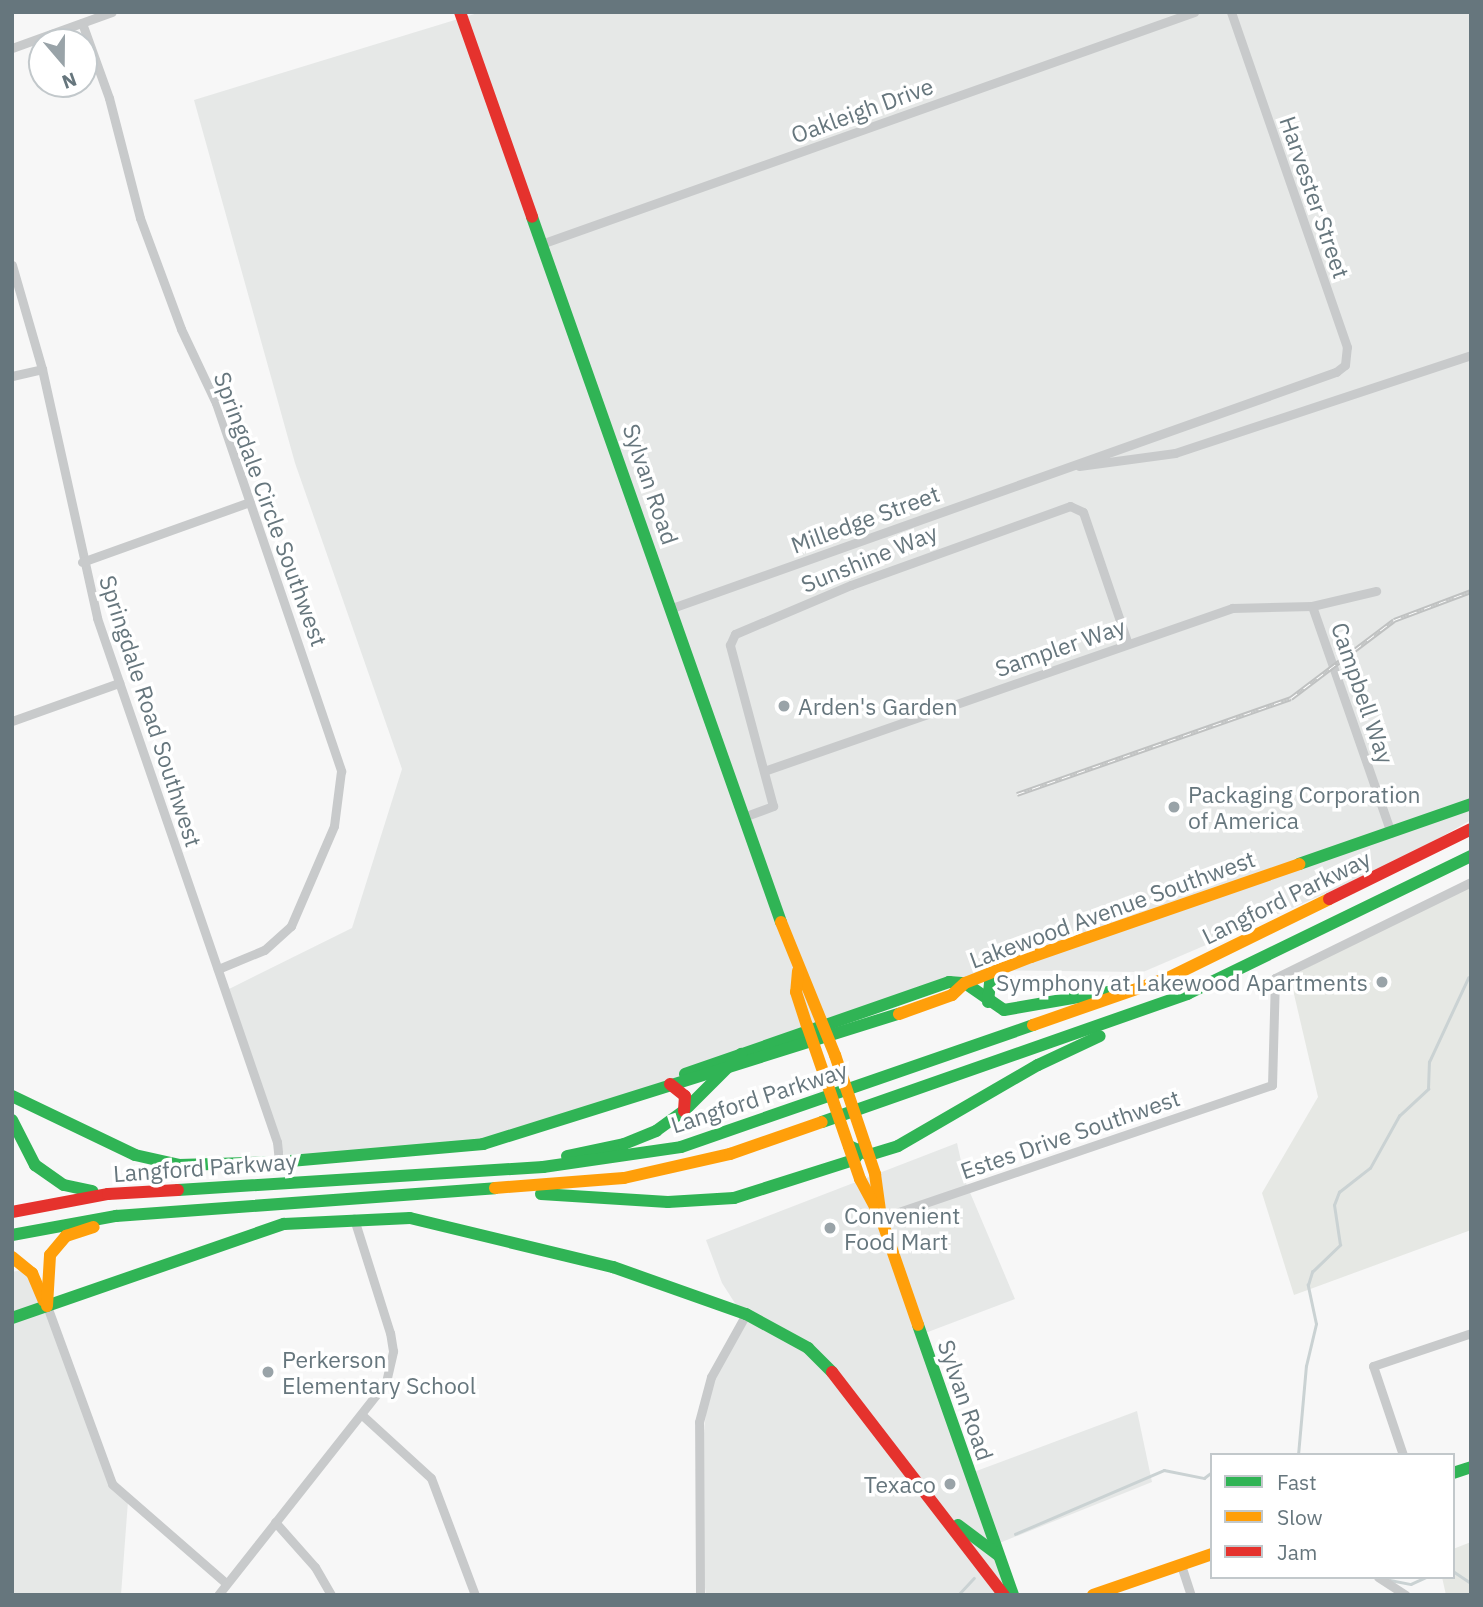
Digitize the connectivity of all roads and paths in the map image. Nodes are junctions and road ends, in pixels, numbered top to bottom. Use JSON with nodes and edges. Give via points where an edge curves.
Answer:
{"nodes":[{"id":1,"x":112,"y":12,"type":"edge"},
{"id":2,"x":460,"y":12,"type":"edge"},
{"id":3,"x":1194,"y":12,"type":"edge"},
{"id":4,"x":1231,"y":12,"type":"edge"},
{"id":5,"x":82,"y":23,"type":"junction"},
{"id":6,"x":12,"y":48,"type":"edge"},
{"id":7,"x":544,"y":243,"type":"junction"},
{"id":8,"x":12,"y":265,"type":"edge"},
{"id":9,"x":1471,"y":355,"type":"edge"},
{"id":10,"x":42,"y":369,"type":"junction"},
{"id":11,"x":12,"y":376,"type":"edge"},
{"id":12,"x":1318,"y":379,"type":"joint"},
{"id":13,"x":1070,"y":467,"type":"junction"},
{"id":14,"x":250,"y":502,"type":"junction"},
{"id":15,"x":82,"y":562,"type":"junction"},
{"id":16,"x":1376,"y":591,"type":"dead end"},
{"id":17,"x":1312,"y":606,"type":"junction"},
{"id":18,"x":672,"y":608,"type":"junction"},
{"id":19,"x":1128,"y":644,"type":"junction"},
{"id":20,"x":119,"y":682,"type":"junction"},
{"id":21,"x":12,"y":720,"type":"edge"},
{"id":22,"x":764,"y":771,"type":"junction"},
{"id":23,"x":1471,"y":804,"type":"edge"},
{"id":24,"x":746,"y":816,"type":"junction"},
{"id":25,"x":1471,"y":829,"type":"edge"},
{"id":26,"x":1391,"y":833,"type":"junction"},
{"id":27,"x":1471,"y":856,"type":"edge"},
{"id":28,"x":1471,"y":881,"type":"edge"},
{"id":29,"x":218,"y":969,"type":"junction"},
{"id":30,"x":798,"y":971,"type":"junction"},
{"id":31,"x":991,"y":974,"type":"junction"},
{"id":32,"x":1168,"y":978,"type":"junction"},
{"id":33,"x":965,"y":984,"type":"junction"},
{"id":34,"x":1187,"y":994,"type":"junction"},
{"id":35,"x":988,"y":1002,"type":"junction"},
{"id":36,"x":824,"y":1024,"type":"junction"},
{"id":37,"x":809,"y":1030,"type":"junction"},
{"id":38,"x":829,"y":1038,"type":"junction"},
{"id":39,"x":814,"y":1043,"type":"junction"},
{"id":40,"x":741,"y":1054,"type":"junction"},
{"id":41,"x":723,"y":1072,"type":"junction"},
{"id":42,"x":670,"y":1084,"type":"junction"},
{"id":43,"x":12,"y":1096,"type":"edge"},
{"id":44,"x":684,"y":1111,"type":"junction"},
{"id":45,"x":12,"y":1120,"type":"edge"},
{"id":46,"x":862,"y":1153,"type":"junction"},
{"id":47,"x":279,"y":1161,"type":"junction"},
{"id":48,"x":504,"y":1168,"type":"junction"},
{"id":49,"x":448,"y":1192,"type":"junction"},
{"id":50,"x":108,"y":1194,"type":"junction"},
{"id":51,"x":12,"y":1212,"type":"edge"},
{"id":52,"x":136,"y":1216,"type":"junction"},
{"id":53,"x":881,"y":1218,"type":"junction"},
{"id":54,"x":354,"y":1219,"type":"junction"},
{"id":55,"x":12,"y":1235,"type":"edge"},
{"id":56,"x":12,"y":1257,"type":"edge"},
{"id":57,"x":47,"y":1306,"type":"junction"},
{"id":58,"x":746,"y":1314,"type":"junction"},
{"id":59,"x":12,"y":1318,"type":"edge"},
{"id":60,"x":1471,"y":1333,"type":"edge"},
{"id":61,"x":362,"y":1415,"type":"junction"},
{"id":62,"x":1402,"y":1453,"type":"edge"},
{"id":63,"x":945,"y":1513,"type":"junction"},
{"id":64,"x":984,"y":1514,"type":"junction"},
{"id":65,"x":275,"y":1522,"type":"junction"},
{"id":66,"x":965,"y":1531,"type":"junction"},
{"id":67,"x":971,"y":1553,"type":"junction"},
{"id":68,"x":998,"y":1555,"type":"junction"},
{"id":69,"x":1210,"y":1556,"type":"edge"},
{"id":70,"x":1181,"y":1565,"type":"junction"},
{"id":71,"x":1381,"y":1579,"type":"edge"},
{"id":72,"x":226,"y":1583,"type":"junction"},
{"id":73,"x":218,"y":1595,"type":"edge"},
{"id":74,"x":331,"y":1595,"type":"edge"},
{"id":75,"x":475,"y":1595,"type":"edge"},
{"id":76,"x":700,"y":1595,"type":"edge"},
{"id":77,"x":1004,"y":1595,"type":"edge"},
{"id":78,"x":1013,"y":1595,"type":"edge"},
{"id":79,"x":1093,"y":1595,"type":"edge"},
{"id":80,"x":1191,"y":1595,"type":"edge"},
{"id":81,"x":1406,"y":1595,"type":"edge"}],
"edges":[{"from":1,"to":5,"type":"street"},
{"from":2,"to":7,"type":"main road","name":"Sylvan Road"},
{"from":3,"to":7,"type":"street","name":"Oakleigh Drive"},
{"from":4,"to":12,"type":"street","name":"Harvester Street","via":[[1347,347],[1345,365]]},
{"from":5,"to":6,"type":"street"},
{"from":5,"to":14,"type":"street","name":"Springdale Circle Southwest","via":[[109,98],[140,218],[181,329],[216,403]]},
{"from":7,"to":18,"type":"main road","name":"Sylvan Road"},
{"from":8,"to":10,"type":"street","name":"Springdale Road Southwest"},
{"from":9,"to":13,"type":"street","name":"Milledge Street","via":[[1175,453]]},
{"from":10,"to":11,"type":"street"},
{"from":10,"to":15,"type":"street","name":"Springdale Road Southwest"},
{"from":12,"to":13,"type":"street","name":"Milledge Street"},
{"from":13,"to":18,"type":"street","name":"Milledge Street"},
{"from":14,"to":15,"type":"street"},
{"from":14,"to":29,"type":"street","name":"Springdale Circle Southwest","via":[[336,750],[341,793],[334,826],[291,926],[264,950]]},
{"from":15,"to":20,"type":"street","name":"Springdale Road Southwest"},
{"from":16,"to":17,"type":"street","name":"Sampler Way"},
{"from":17,"to":19,"type":"street","name":"Sampler Way","via":[[1232,608]]},
{"from":17,"to":26,"type":"street","name":"Campbell Way"},
{"from":18,"to":24,"type":"main road","name":"Sylvan Road"},
{"from":19,"to":22,"type":"street","name":"Sampler Way"},
{"from":19,"to":22,"type":"street","name":"Sunshine Way","via":[[1078,506],[949,547],[732,637],[730,645]]},
{"from":20,"to":21,"type":"street"},
{"from":20,"to":29,"type":"street","name":"Springdale Road Southwest"},
{"from":22,"to":24,"type":"street","name":"Sunshine Way","via":[[773,806]]},
{"from":23,"to":26,"type":"main road","name":"Lakewood Avenue Southwest"},
{"from":24,"to":30,"type":"main road","name":"Sylvan Road"},
{"from":25,"to":32,"type":"main road","name":"Langford Parkway"},
{"from":26,"to":31,"type":"main road","name":"Lakewood Avenue Southwest"},
{"from":27,"to":34,"type":"main road","name":"Langford Parkway"},
{"from":28,"to":53,"type":"street","name":"Estes Drive Southwest","via":[[1275,978],[1272,1085]]},
{"from":29,"to":47,"type":"street","name":"Springdale Road Southwest","via":[[277,1142]]},
{"from":30,"to":36,"type":"main road","name":"Sylvan Road","via":[[810,987]]},
{"from":30,"to":37,"type":"main road","name":"Sylvan Road","via":[[796,992]]},
{"from":31,"to":33,"type":"main road","name":"Lakewood Avenue Southwest"},
{"from":31,"to":35,"type":"main road"},
{"from":32,"to":35,"type":"main road","via":[[1027,1010],[1004,1010]]},
{"from":32,"to":48,"type":"main road","name":"Langford Parkway","via":[[798,1108],[651,1154]]},
{"from":33,"to":35,"type":"main road"},
{"from":33,"to":36,"type":"main road","name":"Lakewood Avenue Southwest","via":[[949,982]]},
{"from":33,"to":38,"type":"main road","name":"Lakewood Avenue Southwest","via":[[952,995]]},
{"from":34,"to":46,"type":"main road","via":[[1038,1065],[925,1133]]},
{"from":34,"to":49,"type":"main road","name":"Langford Parkway","via":[[730,1154],[624,1178]]},
{"from":36,"to":37,"type":"main road","name":"Lakewood Avenue Southwest"},
{"from":36,"to":38,"type":"main road","name":"Sylvan Road"},
{"from":37,"to":39,"type":"main road","name":"Sylvan Road"},
{"from":37,"to":40,"type":"main road","name":"Lakewood Avenue Southwest"},
{"from":38,"to":39,"type":"main road","name":"Lakewood Avenue Southwest"},
{"from":38,"to":46,"type":"main road","name":"Sylvan Road"},
{"from":39,"to":41,"type":"main road","name":"Lakewood Avenue Southwest"},
{"from":39,"to":46,"type":"main road","name":"Sylvan Road","via":[[849,1146]]},
{"from":40,"to":41,"type":"main road"},
{"from":40,"to":42,"type":"main road","name":"Lakewood Avenue Southwest","via":[[684,1074]]},
{"from":41,"to":42,"type":"main road","name":"Lakewood Avenue Southwest"},
{"from":41,"to":44,"type":"main road"},
{"from":42,"to":44,"type":"main road","via":[[685,1096]]},
{"from":42,"to":47,"type":"main road","name":"Lakewood Avenue Southwest","via":[[483,1144]]},
{"from":43,"to":47,"type":"main road","name":"Lakewood Avenue Southwest","via":[[135,1155],[179,1165]]},
{"from":44,"to":48,"type":"main road","via":[[624,1144]]},
{"from":45,"to":50,"type":"main road","via":[[23,1150],[49,1177],[64,1185]]},
{"from":46,"to":49,"type":"main road","via":[[762,1191],[707,1201]]},
{"from":46,"to":53,"type":"main road","name":"Sylvan Road"},
{"from":48,"to":50,"type":"main road","name":"Langford Parkway"},
{"from":49,"to":52,"type":"main road","name":"Langford Parkway"},
{"from":50,"to":51,"type":"main road","name":"Langford Parkway"},
{"from":52,"to":55,"type":"main road","name":"Langford Parkway","via":[[83,1220]]},
{"from":52,"to":57,"type":"main road","via":[[74,1232],[58,1243],[47,1269]]},
{"from":53,"to":64,"type":"main road","name":"Sylvan Road"},
{"from":54,"to":57,"type":"main road","via":[[270,1227]]},
{"from":54,"to":58,"type":"main road","via":[[410,1218],[499,1236],[613,1267]]},
{"from":54,"to":61,"type":"street","via":[[393,1350],[386,1381]]},
{"from":56,"to":57,"type":"main road","via":[[32,1273]]},
{"from":57,"to":59,"type":"main road"},
{"from":57,"to":72,"type":"street","via":[[112,1484]]},
{"from":58,"to":63,"type":"main road","via":[[789,1335],[828,1367]]},
{"from":58,"to":76,"type":"street","via":[[710,1377],[699,1422]]},
{"from":60,"to":62,"type":"street","via":[[1373,1366]]},
{"from":61,"to":65,"type":"street"},
{"from":61,"to":75,"type":"street","via":[[431,1478]]},
{"from":63,"to":66,"type":"main road"},
{"from":63,"to":67,"type":"main road"},
{"from":64,"to":66,"type":"main road","via":[[978,1525]]},
{"from":64,"to":68,"type":"main road","name":"Sylvan Road"},
{"from":65,"to":72,"type":"street"},
{"from":65,"to":74,"type":"street","via":[[316,1567]]},
{"from":66,"to":68,"type":"main road"},
{"from":67,"to":68,"type":"main road","via":[[986,1560]]},
{"from":67,"to":77,"type":"main road"},
{"from":68,"to":78,"type":"main road","name":"Sylvan Road"},
{"from":69,"to":70,"type":"main road"},
{"from":70,"to":79,"type":"main road"},
{"from":70,"to":80,"type":"street"},
{"from":71,"to":81,"type":"street"},
{"from":72,"to":73,"type":"street"}]}
